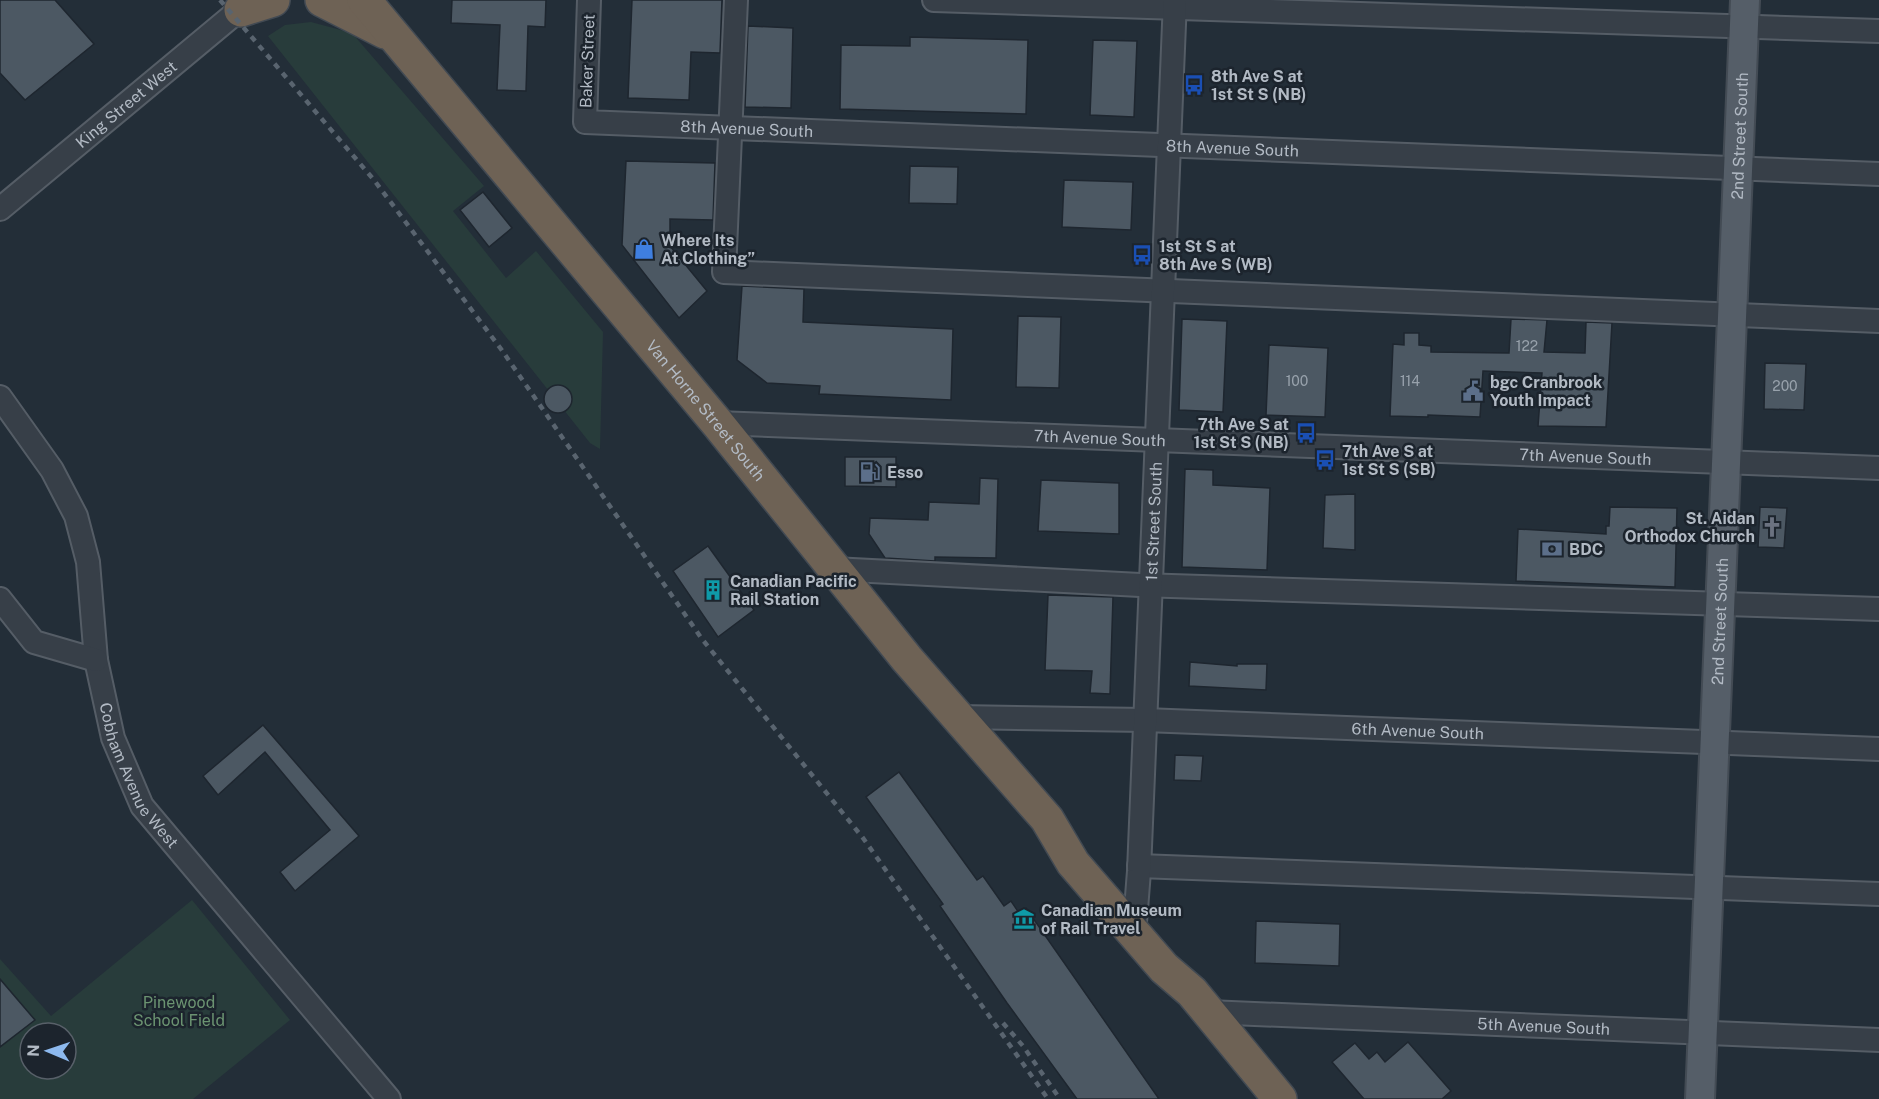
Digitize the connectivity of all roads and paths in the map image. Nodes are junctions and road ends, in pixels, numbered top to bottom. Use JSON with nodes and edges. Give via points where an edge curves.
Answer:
{"nodes":[{"id":1,"x":273,"y":0,"type":"edge"},
{"id":2,"x":322,"y":0,"type":"edge"},
{"id":3,"x":364,"y":0,"type":"edge"},
{"id":4,"x":388,"y":0,"type":"edge"},
{"id":5,"x":589,"y":0,"type":"edge"},
{"id":6,"x":736,"y":0,"type":"edge"},
{"id":7,"x":934,"y":0,"type":"edge"},
{"id":8,"x":245,"y":3,"type":"edge"},
{"id":9,"x":1174,"y":4,"type":"edge"},
{"id":10,"x":1744,"y":13,"type":"edge"},
{"id":11,"x":1879,"y":31,"type":"edge"},
{"id":12,"x":395,"y":37,"type":"junction"},
{"id":13,"x":585,"y":122,"type":"joint"},
{"id":14,"x":730,"y":128,"type":"junction"},
{"id":15,"x":1169,"y":145,"type":"junction"},
{"id":16,"x":1738,"y":168,"type":"junction"},
{"id":17,"x":1879,"y":174,"type":"edge"},
{"id":18,"x":0,"y":209,"type":"edge"},
{"id":19,"x":1163,"y":291,"type":"junction"},
{"id":20,"x":1732,"y":315,"type":"junction"},
{"id":21,"x":1879,"y":321,"type":"edge"},
{"id":22,"x":0,"y":397,"type":"edge"},
{"id":23,"x":716,"y":423,"type":"junction"},
{"id":24,"x":1157,"y":440,"type":"junction"},
{"id":25,"x":1726,"y":462,"type":"junction"},
{"id":26,"x":1879,"y":468,"type":"edge"},
{"id":27,"x":833,"y":569,"type":"junction"},
{"id":28,"x":1150,"y":586,"type":"junction"},
{"id":29,"x":0,"y":599,"type":"edge"},
{"id":30,"x":1720,"y":604,"type":"junction"},
{"id":31,"x":1879,"y":609,"type":"edge"},
{"id":32,"x":96,"y":660,"type":"junction"},
{"id":33,"x":958,"y":717,"type":"junction"},
{"id":34,"x":1145,"y":720,"type":"junction"},
{"id":35,"x":1714,"y":741,"type":"junction"},
{"id":36,"x":1879,"y":749,"type":"edge"},
{"id":37,"x":1139,"y":866,"type":"junction"},
{"id":38,"x":1708,"y":887,"type":"junction"},
{"id":39,"x":1879,"y":894,"type":"edge"},
{"id":40,"x":1135,"y":920,"type":"junction"},
{"id":41,"x":1200,"y":1002,"type":"junction"},
{"id":42,"x":1702,"y":1033,"type":"junction"},
{"id":43,"x":1879,"y":1040,"type":"edge"},
{"id":44,"x":389,"y":1099,"type":"edge"},
{"id":45,"x":1280,"y":1099,"type":"edge"},
{"id":46,"x":1700,"y":1099,"type":"edge"}],
"edges":[{"from":1,"to":8,"type":"highway"},
{"from":2,"to":12,"type":"highway"},
{"from":3,"to":12,"type":"highway","name":"Van Horne Street South"},
{"from":4,"to":12,"type":"highway"},
{"from":5,"to":13,"type":"street","name":"Baker Street"},
{"from":6,"to":14,"type":"street"},
{"from":7,"to":9,"type":"street"},
{"from":8,"to":18,"type":"street","name":"King Street West"},
{"from":9,"to":10,"type":"street"},
{"from":9,"to":15,"type":"street","name":"1st Street South"},
{"from":10,"to":11,"type":"street"},
{"from":10,"to":16,"type":"main road","name":"2nd Street South"},
{"from":12,"to":23,"type":"highway","name":"Van Horne Street South"},
{"from":13,"to":14,"type":"street","name":"8th Avenue South"},
{"from":14,"to":15,"type":"street","name":"8th Avenue South"},
{"from":14,"to":19,"type":"street","via":[[724,272]]},
{"from":15,"to":16,"type":"street","name":"8th Avenue South"},
{"from":15,"to":19,"type":"street","name":"1st Street South"},
{"from":16,"to":17,"type":"street","name":"8th Avenue South"},
{"from":16,"to":20,"type":"main road","name":"2nd Street South"},
{"from":19,"to":20,"type":"street"},
{"from":19,"to":24,"type":"street","name":"1st Street South"},
{"from":20,"to":21,"type":"street"},
{"from":20,"to":25,"type":"main road","name":"2nd Street South"},
{"from":22,"to":32,"type":"street","name":"Cobham Avenue West","via":[[52,470],[76,516],[88,562]]},
{"from":23,"to":24,"type":"street","name":"7th Avenue South"},
{"from":23,"to":27,"type":"highway","name":"Van Horne Street South"},
{"from":24,"to":25,"type":"street","name":"7th Avenue South"},
{"from":24,"to":28,"type":"street","name":"1st Street South"},
{"from":25,"to":26,"type":"street","name":"7th Avenue South"},
{"from":25,"to":30,"type":"main road","name":"2nd Street South"},
{"from":27,"to":28,"type":"street"},
{"from":27,"to":33,"type":"highway","name":"Van Horne Street South"},
{"from":28,"to":30,"type":"street"},
{"from":28,"to":34,"type":"street","name":"1st Street South"},
{"from":29,"to":32,"type":"street","via":[[34,642]]},
{"from":30,"to":31,"type":"street"},
{"from":30,"to":35,"type":"main road","name":"2nd Street South"},
{"from":32,"to":44,"type":"street","name":"Cobham Avenue West","via":[[112,738],[142,806]]},
{"from":33,"to":34,"type":"street","name":"6th Avenue South"},
{"from":33,"to":40,"type":"highway","name":"Van Horne Street South","via":[[1047,819],[1073,863]]},
{"from":34,"to":35,"type":"street","name":"6th Avenue South"},
{"from":34,"to":37,"type":"street","name":"1st Street South"},
{"from":35,"to":36,"type":"street","name":"6th Avenue South"},
{"from":35,"to":38,"type":"main road","name":"2nd Street South"},
{"from":37,"to":38,"type":"street"},
{"from":37,"to":40,"type":"street","name":"1st Street South"},
{"from":38,"to":39,"type":"street"},
{"from":38,"to":42,"type":"main road","name":"2nd Street South"},
{"from":40,"to":41,"type":"highway","name":"Van Horne Street South","via":[[1164,968]]},
{"from":41,"to":42,"type":"street","name":"5th Avenue South"},
{"from":41,"to":45,"type":"highway","name":"Van Horne Street South"},
{"from":42,"to":43,"type":"street","name":"5th Avenue South"},
{"from":42,"to":46,"type":"main road","name":"2nd Street South"}]}
